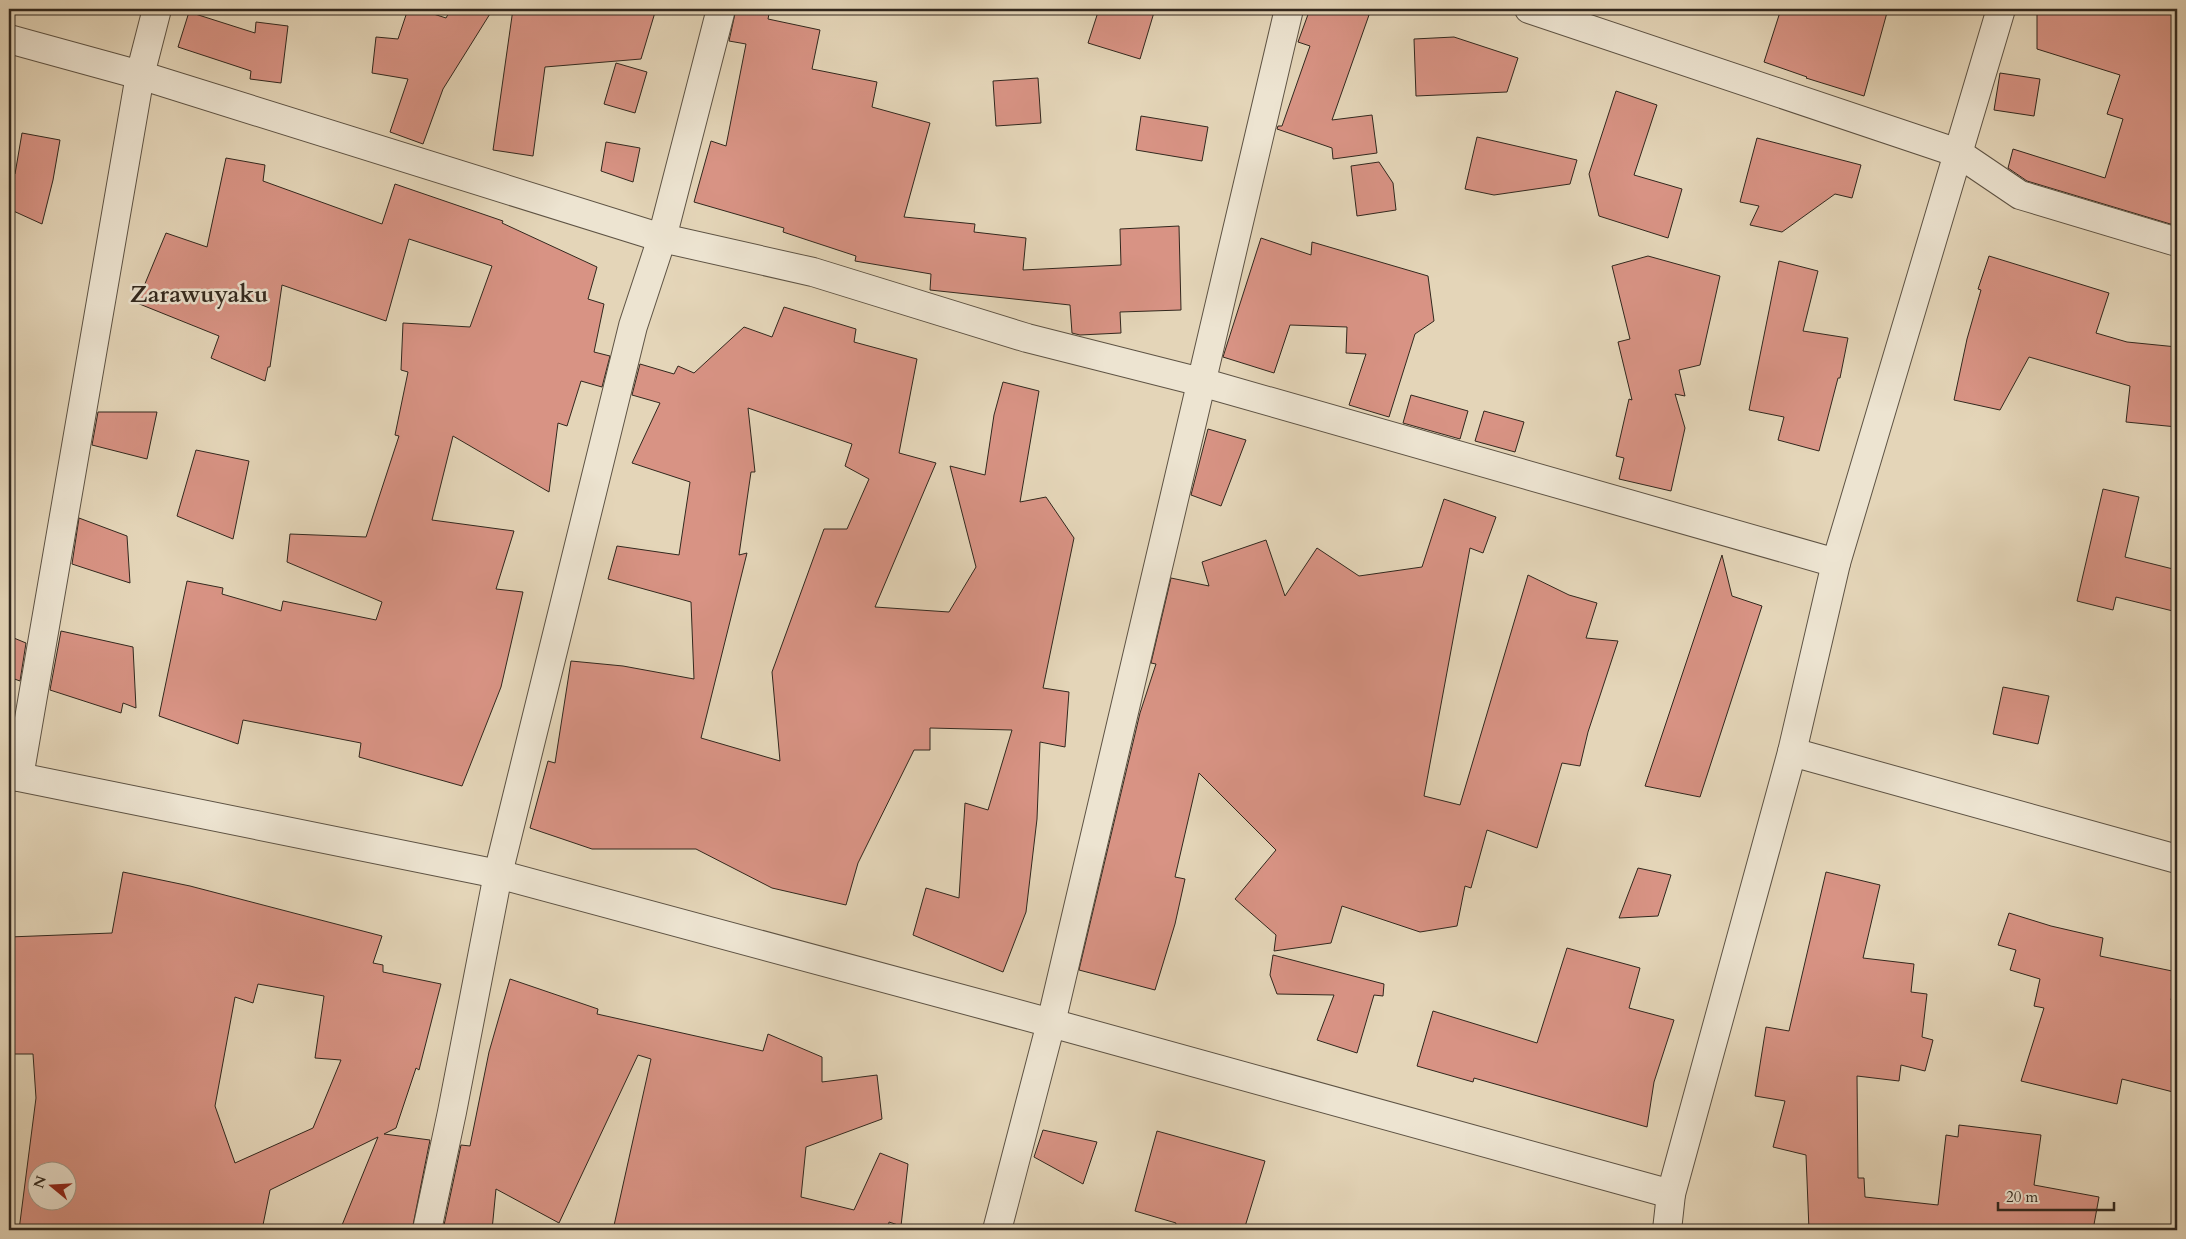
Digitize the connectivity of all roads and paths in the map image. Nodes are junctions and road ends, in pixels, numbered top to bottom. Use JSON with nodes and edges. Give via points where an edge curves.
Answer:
{"nodes":[{"id":1,"x":156,"y":9,"type":"edge"},
{"id":2,"x":720,"y":9,"type":"edge"},
{"id":3,"x":1289,"y":9,"type":"edge"},
{"id":4,"x":1530,"y":9,"type":"edge"},
{"id":5,"x":2001,"y":9,"type":"edge"},
{"id":6,"x":9,"y":39,"type":"edge"},
{"id":7,"x":140,"y":75,"type":"junction"},
{"id":8,"x":1958,"y":152,"type":"junction"},
{"id":9,"x":662,"y":238,"type":"junction"},
{"id":10,"x":2177,"y":242,"type":"edge"},
{"id":11,"x":1201,"y":382,"type":"junction"},
{"id":12,"x":1836,"y":563,"type":"junction"},
{"id":13,"x":1792,"y":752,"type":"junction"},
{"id":14,"x":14,"y":776,"type":"edge"},
{"id":15,"x":2177,"y":859,"type":"edge"},
{"id":16,"x":498,"y":874,"type":"junction"},
{"id":17,"x":1051,"y":1023,"type":"junction"},
{"id":18,"x":1671,"y":1194,"type":"junction"},
{"id":19,"x":427,"y":1230,"type":"edge"},
{"id":20,"x":997,"y":1230,"type":"edge"},
{"id":21,"x":1667,"y":1230,"type":"edge"}],
"edges":[{"from":1,"to":7,"type":"street"},
{"from":2,"to":9,"type":"street"},
{"from":3,"to":11,"type":"street"},
{"from":4,"to":8,"type":"street"},
{"from":5,"to":8,"type":"street"},
{"from":6,"to":7,"type":"street"},
{"from":7,"to":9,"type":"street"},
{"from":7,"to":14,"type":"street"},
{"from":8,"to":10,"type":"street","via":[[2020,195]]},
{"from":8,"to":12,"type":"street"},
{"from":9,"to":11,"type":"street","via":[[813,272],[1027,338]]},
{"from":9,"to":16,"type":"street","via":[[633,326]]},
{"from":11,"to":12,"type":"street"},
{"from":11,"to":17,"type":"street"},
{"from":12,"to":13,"type":"street"},
{"from":13,"to":15,"type":"street"},
{"from":13,"to":18,"type":"street"},
{"from":14,"to":16,"type":"street"},
{"from":16,"to":17,"type":"street"},
{"from":16,"to":19,"type":"street"},
{"from":17,"to":18,"type":"street"},
{"from":17,"to":20,"type":"street"},
{"from":18,"to":21,"type":"street"}]}
